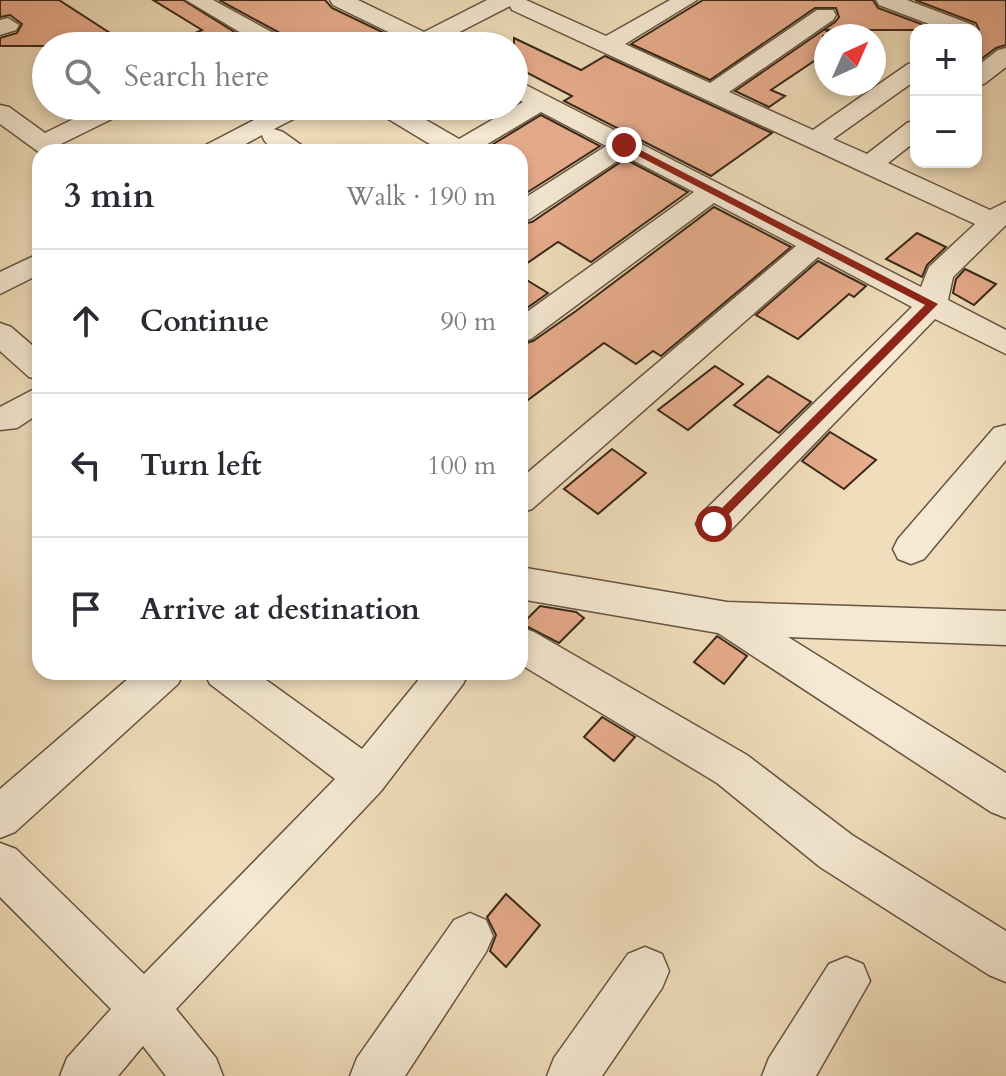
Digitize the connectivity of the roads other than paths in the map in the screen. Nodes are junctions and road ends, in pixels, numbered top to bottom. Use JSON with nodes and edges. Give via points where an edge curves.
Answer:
{"nodes":[{"id":1,"x":197,"y":0,"type":"edge"},
{"id":2,"x":341,"y":0,"type":"edge"},
{"id":3,"x":686,"y":0,"type":"edge"},
{"id":4,"x":887,"y":0,"type":"edge"},
{"id":5,"x":518,"y":2,"type":"edge"},
{"id":6,"x":825,"y":15,"type":"dead end"},
{"id":7,"x":949,"y":24,"type":"edge"},
{"id":8,"x":255,"y":32,"type":"edge"},
{"id":9,"x":404,"y":32,"type":"edge"},
{"id":10,"x":456,"y":32,"type":"edge"},
{"id":11,"x":982,"y":36,"type":"edge"},
{"id":12,"x":607,"y":45,"type":"junction"},
{"id":13,"x":1006,"y":46,"type":"edge"},
{"id":14,"x":1006,"y":55,"type":"edge"},
{"id":15,"x":910,"y":73,"type":"edge"},
{"id":16,"x":982,"y":74,"type":"edge"},
{"id":17,"x":711,"y":93,"type":"junction"},
{"id":18,"x":528,"y":95,"type":"edge"},
{"id":19,"x":541,"y":102,"type":"junction"},
{"id":20,"x":528,"y":110,"type":"edge"},
{"id":21,"x":0,"y":112,"type":"edge"},
{"id":22,"x":96,"y":120,"type":"edge"},
{"id":23,"x":285,"y":120,"type":"edge"},
{"id":24,"x":296,"y":120,"type":"edge"},
{"id":25,"x":407,"y":120,"type":"edge"},
{"id":26,"x":511,"y":120,"type":"edge"},
{"id":27,"x":910,"y":133,"type":"edge"},
{"id":28,"x":274,"y":137,"type":"junction"},
{"id":29,"x":815,"y":140,"type":"junction"},
{"id":30,"x":44,"y":144,"type":"edge"},
{"id":31,"x":56,"y":144,"type":"edge"},
{"id":32,"x":229,"y":144,"type":"edge"},
{"id":33,"x":260,"y":144,"type":"edge"},
{"id":34,"x":285,"y":144,"type":"edge"},
{"id":35,"x":446,"y":144,"type":"edge"},
{"id":36,"x":470,"y":144,"type":"edge"},
{"id":37,"x":624,"y":145,"type":"junction"},
{"id":38,"x":870,"y":165,"type":"junction"},
{"id":39,"x":713,"y":191,"type":"junction"},
{"id":40,"x":528,"y":208,"type":"edge"},
{"id":41,"x":1000,"y":216,"type":"edge"},
{"id":42,"x":816,"y":244,"type":"junction"},
{"id":43,"x":32,"y":245,"type":"edge"},
{"id":44,"x":0,"y":262,"type":"edge"},
{"id":45,"x":32,"y":266,"type":"edge"},
{"id":46,"x":0,"y":284,"type":"edge"},
{"id":47,"x":932,"y":304,"type":"junction"},
{"id":48,"x":528,"y":326,"type":"edge"},
{"id":49,"x":0,"y":334,"type":"edge"},
{"id":50,"x":1006,"y":343,"type":"edge"},
{"id":51,"x":32,"y":362,"type":"edge"},
{"id":52,"x":32,"y":403,"type":"edge"},
{"id":53,"x":5,"y":419,"type":"dead end"},
{"id":54,"x":1006,"y":437,"type":"edge"},
{"id":55,"x":528,"y":492,"type":"edge"},
{"id":56,"x":714,"y":524,"type":"dead end"},
{"id":57,"x":911,"y":549,"type":"dead end"},
{"id":58,"x":528,"y":585,"type":"edge"},
{"id":59,"x":727,"y":618,"type":"junction"},
{"id":60,"x":1006,"y":628,"type":"edge"},
{"id":61,"x":528,"y":649,"type":"edge"},
{"id":62,"x":155,"y":680,"type":"edge"},
{"id":63,"x":235,"y":680,"type":"edge"},
{"id":64,"x":443,"y":680,"type":"edge"},
{"id":65,"x":366,"y":777,"type":"junction"},
{"id":66,"x":1006,"y":797,"type":"edge"},
{"id":67,"x":0,"y":817,"type":"edge"},
{"id":68,"x":0,"y":865,"type":"edge"},
{"id":69,"x":470,"y":936,"type":"dead end"},
{"id":70,"x":1006,"y":958,"type":"edge"},
{"id":71,"x":645,"y":971,"type":"dead end"},
{"id":72,"x":846,"y":981,"type":"dead end"},
{"id":73,"x":144,"y":1008,"type":"junction"},
{"id":74,"x":85,"y":1076,"type":"edge"},
{"id":75,"x":198,"y":1076,"type":"edge"},
{"id":76,"x":375,"y":1076,"type":"edge"},
{"id":77,"x":572,"y":1076,"type":"edge"},
{"id":78,"x":787,"y":1076,"type":"edge"}],
"edges":[{"from":1,"to":8,"type":"street"},
{"from":2,"to":9,"type":"street"},
{"from":3,"to":12,"type":"street"},
{"from":4,"to":7,"type":"street"},
{"from":5,"to":10,"type":"street"},
{"from":5,"to":12,"type":"street"},
{"from":6,"to":17,"type":"street"},
{"from":11,"to":13,"type":"street"},
{"from":12,"to":17,"type":"street"},
{"from":14,"to":16,"type":"street"},
{"from":15,"to":29,"type":"street"},
{"from":17,"to":29,"type":"street"},
{"from":18,"to":19,"type":"street"},
{"from":19,"to":20,"type":"street"},
{"from":19,"to":37,"type":"street"},
{"from":21,"to":30,"type":"street"},
{"from":22,"to":31,"type":"street"},
{"from":23,"to":32,"type":"street"},
{"from":24,"to":28,"type":"street"},
{"from":25,"to":35,"type":"street"},
{"from":26,"to":36,"type":"street"},
{"from":27,"to":38,"type":"street"},
{"from":28,"to":33,"type":"street"},
{"from":28,"to":34,"type":"street"},
{"from":29,"to":38,"type":"street"},
{"from":37,"to":39,"type":"street"},
{"from":37,"to":40,"type":"street"},
{"from":38,"to":41,"type":"street"},
{"from":39,"to":42,"type":"street"},
{"from":39,"to":48,"type":"street"},
{"from":41,"to":47,"type":"street","via":[[939,274]]},
{"from":42,"to":47,"type":"street"},
{"from":42,"to":55,"type":"street"},
{"from":43,"to":44,"type":"street"},
{"from":45,"to":46,"type":"street"},
{"from":47,"to":50,"type":"street"},
{"from":47,"to":56,"type":"street"},
{"from":49,"to":51,"type":"street"},
{"from":52,"to":53,"type":"street"},
{"from":54,"to":57,"type":"street"},
{"from":58,"to":59,"type":"street"},
{"from":59,"to":60,"type":"street"},
{"from":59,"to":66,"type":"street"},
{"from":61,"to":70,"type":"street","via":[[732,769],[836,851]]},
{"from":62,"to":67,"type":"street"},
{"from":63,"to":65,"type":"street"},
{"from":64,"to":65,"type":"street"},
{"from":65,"to":73,"type":"street"},
{"from":68,"to":73,"type":"street"},
{"from":69,"to":76,"type":"street"},
{"from":71,"to":77,"type":"street"},
{"from":72,"to":78,"type":"street"},
{"from":73,"to":74,"type":"street"},
{"from":73,"to":75,"type":"street"}]}
